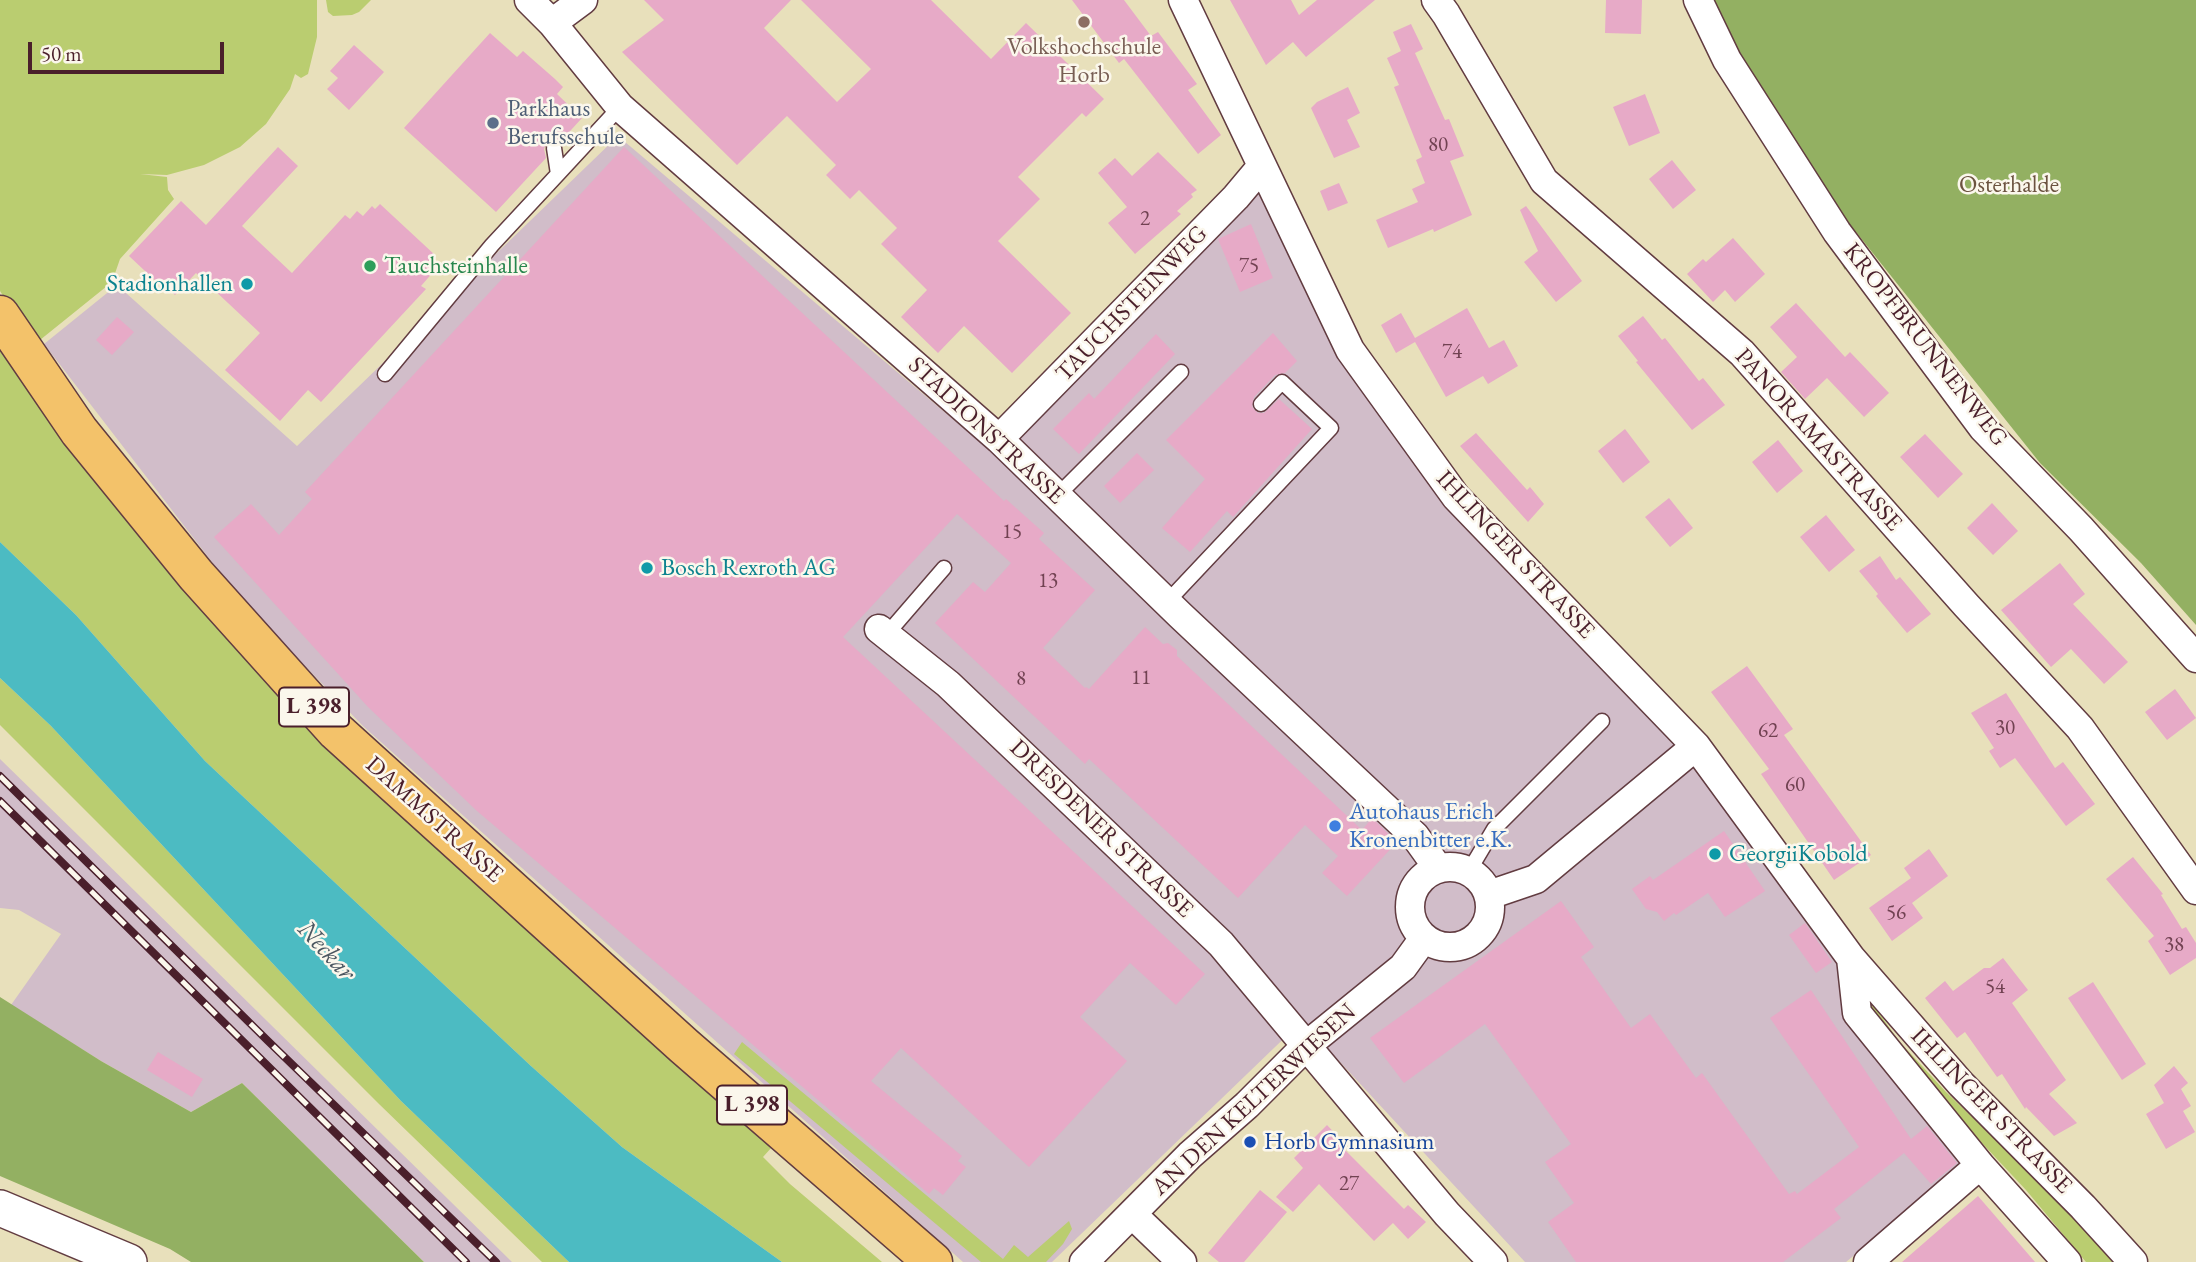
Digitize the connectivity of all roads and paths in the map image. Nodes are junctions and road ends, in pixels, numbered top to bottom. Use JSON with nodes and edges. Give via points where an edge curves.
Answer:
{"nodes":[{"id":1,"x":529,"y":0,"type":"edge"},
{"id":2,"x":583,"y":0,"type":"edge"},
{"id":3,"x":1183,"y":0,"type":"edge"},
{"id":4,"x":1698,"y":0,"type":"edge"},
{"id":5,"x":1448,"y":5,"type":"edge"},
{"id":6,"x":552,"y":23,"type":"junction"},
{"id":7,"x":620,"y":107,"type":"junction"},
{"id":8,"x":554,"y":148,"type":"dead end"},
{"id":9,"x":1262,"y":166,"type":"junction"},
{"id":10,"x":558,"y":174,"type":"junction"},
{"id":11,"x":0,"y":316,"type":"edge"},
{"id":12,"x":1181,"y":372,"type":"dead end"},
{"id":13,"x":385,"y":374,"type":"dead end"},
{"id":14,"x":1261,"y":404,"type":"dead end"},
{"id":15,"x":999,"y":439,"type":"junction"},
{"id":16,"x":1057,"y":496,"type":"junction"},
{"id":17,"x":944,"y":568,"type":"dead end"},
{"id":18,"x":1167,"y":602,"type":"junction"},
{"id":19,"x":883,"y":632,"type":"joint"},
{"id":20,"x":2196,"y":658,"type":"edge"},
{"id":21,"x":1602,"y":721,"type":"dead end"},
{"id":22,"x":1696,"y":746,"type":"junction"},
{"id":23,"x":1438,"y":869,"type":"junction"},
{"id":24,"x":1469,"y":871,"type":"junction"},
{"id":25,"x":2196,"y":890,"type":"edge"},
{"id":26,"x":1489,"y":895,"type":"junction"},
{"id":27,"x":1424,"y":938,"type":"junction"},
{"id":28,"x":1851,"y":958,"type":"junction"},
{"id":29,"x":1307,"y":1045,"type":"junction"},
{"id":30,"x":1980,"y":1165,"type":"junction"},
{"id":31,"x":0,"y":1208,"type":"edge"},
{"id":32,"x":1132,"y":1214,"type":"junction"},
{"id":33,"x":129,"y":1262,"type":"edge"},
{"id":34,"x":933,"y":1262,"type":"edge"},
{"id":35,"x":1084,"y":1262,"type":"edge"},
{"id":36,"x":1182,"y":1262,"type":"edge"},
{"id":37,"x":1493,"y":1262,"type":"edge"},
{"id":38,"x":1868,"y":1262,"type":"edge"},
{"id":39,"x":2067,"y":1262,"type":"edge"},
{"id":40,"x":2133,"y":1262,"type":"edge"}],
"edges":[{"from":1,"to":6,"type":"street","name":"STADIONSTRASSE"},
{"from":2,"to":6,"type":"street"},
{"from":3,"to":9,"type":"street","name":"IHLINGER STRASSE"},
{"from":4,"to":20,"type":"street","name":"KROPFBRUNNENWEG","via":[[1727,61],[1837,232],[1983,428]]},
{"from":5,"to":25,"type":"street","name":"PANORAMASTRASSE","via":[[1544,181],[1742,353],[2080,728]]},
{"from":6,"to":7,"type":"street","name":"STADIONSTRASSE"},
{"from":7,"to":10,"type":"lane"},
{"from":7,"to":15,"type":"street","name":"STADIONSTRASSE"},
{"from":8,"to":10,"type":"lane"},
{"from":9,"to":15,"type":"street","name":"TAUCHSTEINWEG"},
{"from":9,"to":22,"type":"street","name":"IHLINGER STRASSE","via":[[1350,350],[1456,497]]},
{"from":10,"to":13,"type":"lane"},
{"from":11,"to":34,"type":"main road","name":"DAMMSTRASSE","number":"L 398","via":[[79,431],[196,575],[336,731],[684,1046]]},
{"from":12,"to":16,"type":"lane"},
{"from":14,"to":18,"type":"lane","via":[[1282,382],[1331,428]]},
{"from":15,"to":16,"type":"street","name":"STADIONSTRASSE"},
{"from":16,"to":18,"type":"street","name":"STADIONSTRASSE"},
{"from":17,"to":19,"type":"lane"},
{"from":18,"to":23,"type":"street","name":"STADIONSTRASSE","via":[[1415,836]]},
{"from":19,"to":29,"type":"street","name":"DRESDENER STRASSE","via":[[948,684],[1221,944]]},
{"from":21,"to":24,"type":"lane","via":[[1494,830]]},
{"from":22,"to":26,"type":"street","via":[[1536,879]]},
{"from":22,"to":28,"type":"street","name":"IHLINGER STRASSE"},
{"from":23,"to":24,"type":"street"},
{"from":23,"to":27,"type":"street","via":[[1427,874],[1412,894],[1411,918]]},
{"from":24,"to":26,"type":"street"},
{"from":26,"to":27,"type":"street","via":[[1488,921],[1472,942],[1446,948]]},
{"from":27,"to":29,"type":"street","name":"AN DEN KELTERWIESEN","via":[[1402,967]]},
{"from":28,"to":30,"type":"street","name":"IHLINGER STRASSE","via":[[1857,1013]]},
{"from":28,"to":40,"type":"street","name":"IHLINGER STRASSE","via":[[1961,1084]]},
{"from":29,"to":32,"type":"street","name":"AN DEN KELTERWIESEN"},
{"from":29,"to":37,"type":"street","name":"DRESDENER STRASSE"},
{"from":30,"to":38,"type":"street"},
{"from":30,"to":39,"type":"street","name":"IHLINGER STRASSE"},
{"from":31,"to":33,"type":"street"},
{"from":32,"to":35,"type":"street","name":"AN DEN KELTERWIESEN"},
{"from":32,"to":36,"type":"street"}]}
